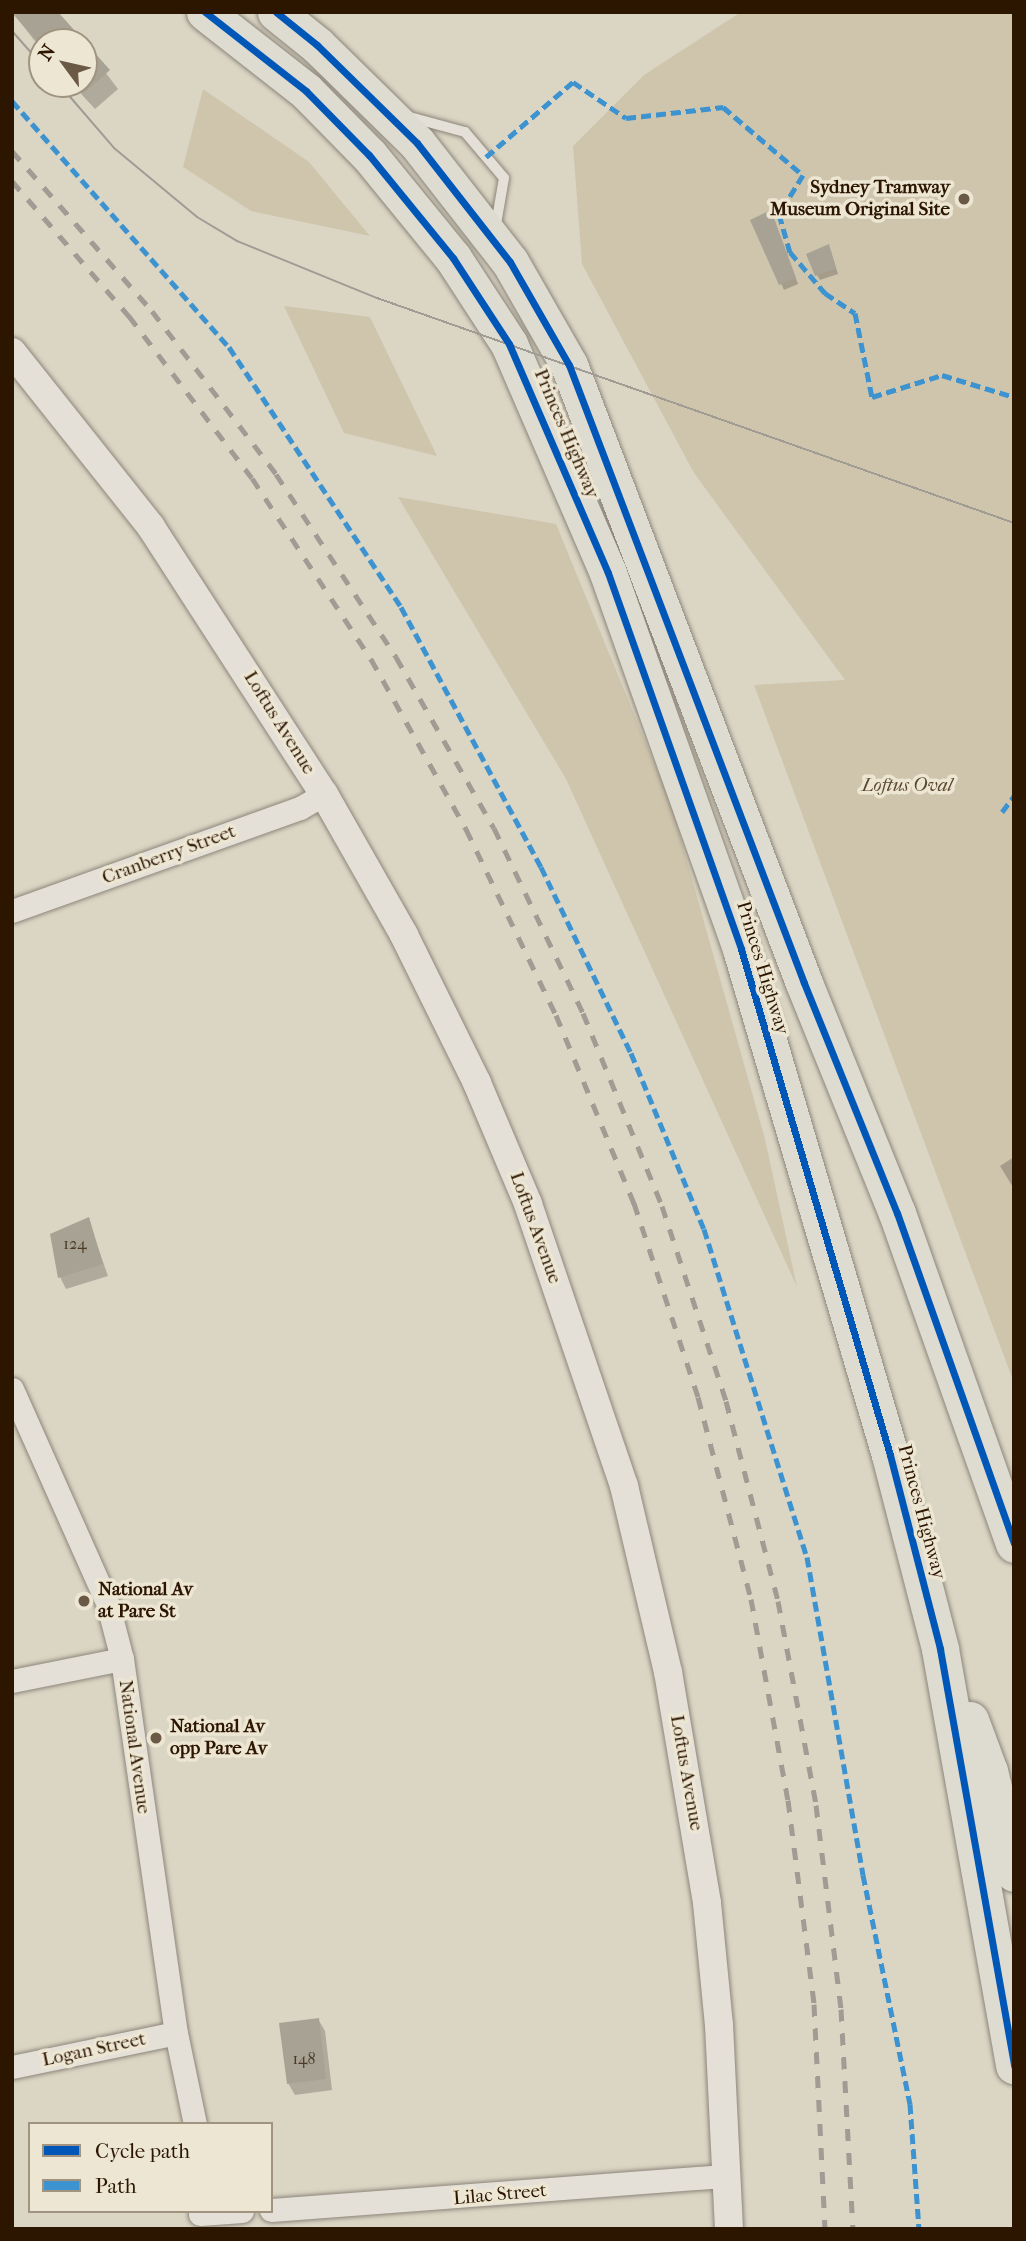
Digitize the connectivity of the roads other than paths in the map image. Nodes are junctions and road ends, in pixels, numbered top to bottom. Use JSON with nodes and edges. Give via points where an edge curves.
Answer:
{"nodes":[{"id":1,"x":205,"y":12,"type":"edge"},
{"id":2,"x":276,"y":12,"type":"edge"},
{"id":3,"x":12,"y":352,"type":"edge"},
{"id":4,"x":324,"y":794,"type":"junction"},
{"id":5,"x":12,"y":911,"type":"edge"},
{"id":6,"x":12,"y":1389,"type":"edge"},
{"id":7,"x":1014,"y":1544,"type":"edge"},
{"id":8,"x":940,"y":1649,"type":"junction"},
{"id":9,"x":122,"y":1659,"type":"junction"},
{"id":10,"x":12,"y":1681,"type":"edge"},
{"id":11,"x":1014,"y":1873,"type":"edge"},
{"id":12,"x":176,"y":2034,"type":"junction"},
{"id":13,"x":1013,"y":2055,"type":"edge"},
{"id":14,"x":12,"y":2067,"type":"edge"},
{"id":15,"x":195,"y":2122,"type":"edge"},
{"id":16,"x":727,"y":2176,"type":"junction"},
{"id":17,"x":273,"y":2210,"type":"edge"},
{"id":18,"x":230,"y":2213,"type":"edge"},
{"id":19,"x":200,"y":2218,"type":"edge"},
{"id":20,"x":729,"y":2229,"type":"edge"}],
"edges":[{"from":1,"to":8,"type":"highway","name":"Princes Highway","via":[[306,91],[410,202],[478,293],[548,426],[685,781],[741,949],[843,1289]]},
{"from":2,"to":7,"type":"highway","name":"Princes Highway","via":[[387,111],[494,240],[544,316],[569,365],[804,983],[897,1213]]},
{"from":3,"to":4,"type":"street","name":"Loftus Avenue","via":[[151,527]]},
{"from":4,"to":5,"type":"street","name":"Cranberry Street","via":[[300,808]]},
{"from":4,"to":16,"type":"street","name":"Loftus Avenue","via":[[404,935],[477,1083],[528,1204],[624,1486],[668,1672],[692,1805],[719,2025]]},
{"from":6,"to":9,"type":"street","name":"National Avenue","via":[[107,1605]]},
{"from":8,"to":11,"type":"highway","via":[[989,1771]]},
{"from":8,"to":13,"type":"highway","name":"Princes Highway"},
{"from":9,"to":10,"type":"street"},
{"from":9,"to":12,"type":"street","name":"National Avenue"},
{"from":12,"to":14,"type":"street","name":"Logan Street"},
{"from":12,"to":15,"type":"street","name":"National Avenue"},
{"from":16,"to":17,"type":"street","name":"Lilac Street"},
{"from":16,"to":20,"type":"street","name":"Loftus Avenue"},
{"from":18,"to":19,"type":"street"}]}
